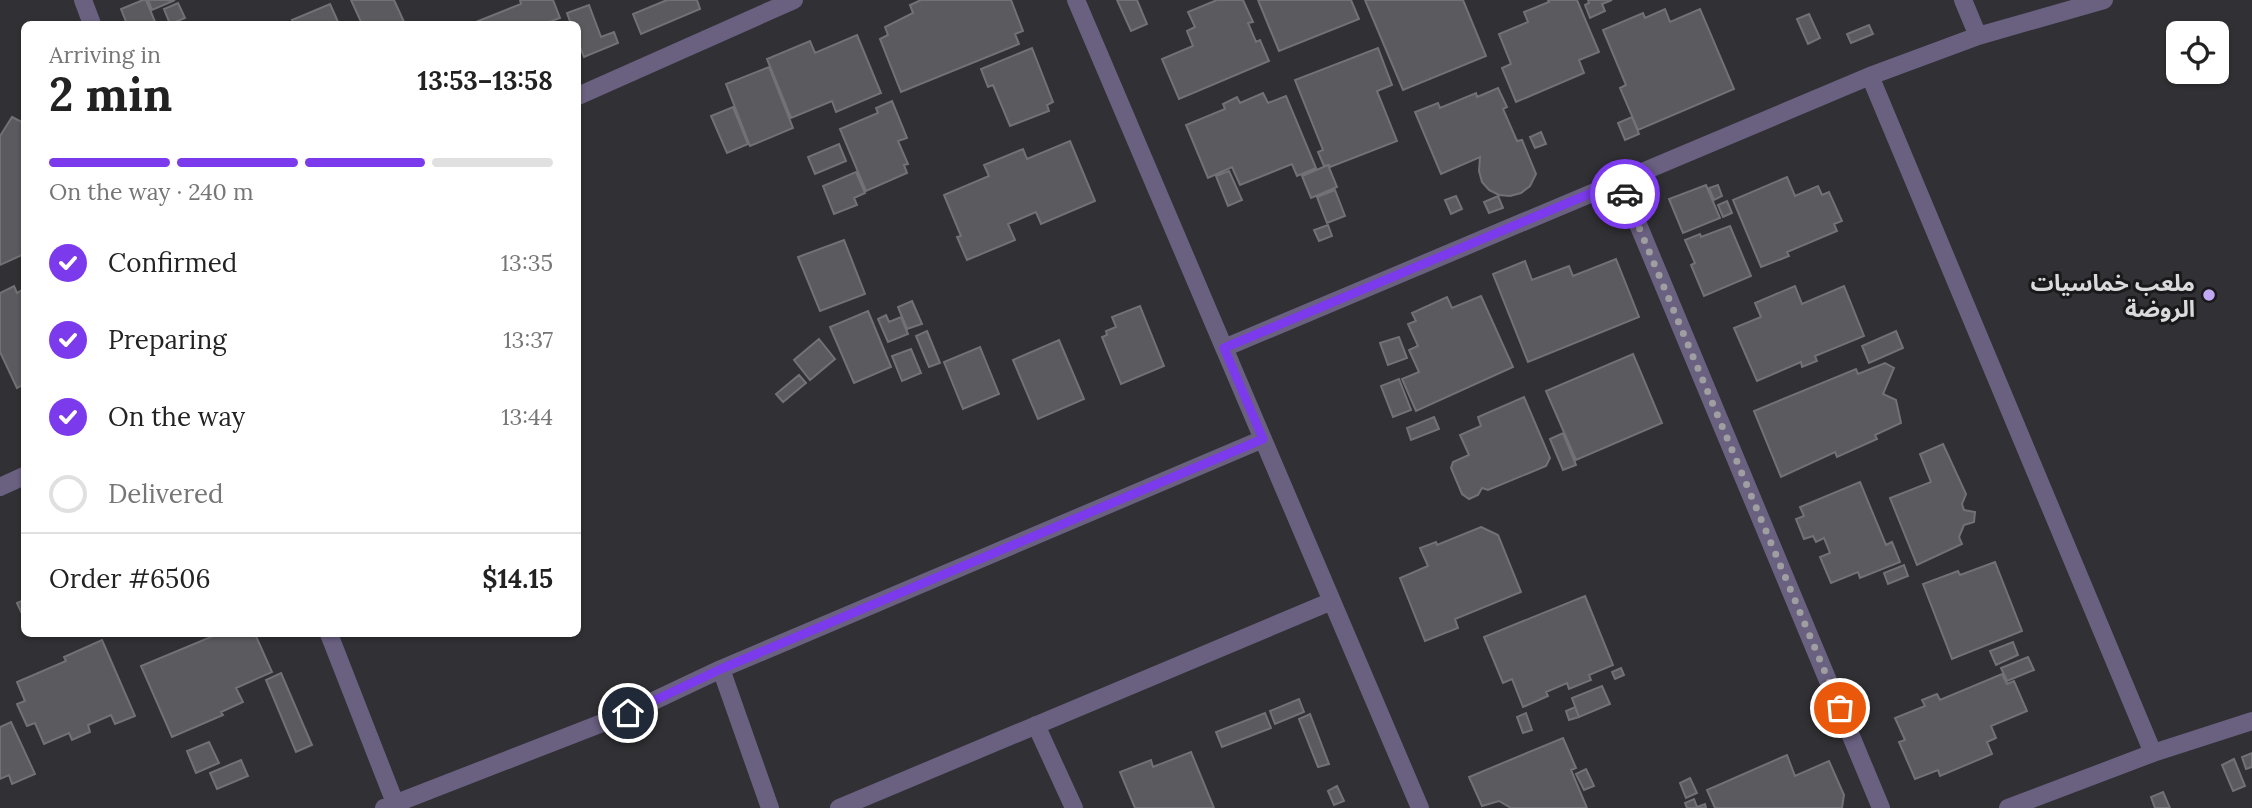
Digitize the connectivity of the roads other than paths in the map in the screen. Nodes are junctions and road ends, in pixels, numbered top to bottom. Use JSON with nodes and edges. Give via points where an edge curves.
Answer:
{"nodes":[{"id":1,"x":83,"y":0,"type":"edge"},
{"id":2,"x":794,"y":0,"type":"edge"},
{"id":3,"x":1076,"y":0,"type":"edge"},
{"id":4,"x":1963,"y":0,"type":"edge"},
{"id":5,"x":2104,"y":0,"type":"edge"},
{"id":6,"x":91,"y":21,"type":"edge"},
{"id":7,"x":1978,"y":36,"type":"junction"},
{"id":8,"x":1870,"y":76,"type":"junction"},
{"id":9,"x":581,"y":95,"type":"edge"},
{"id":10,"x":1620,"y":181,"type":"junction"},
{"id":11,"x":1224,"y":348,"type":"junction"},
{"id":12,"x":1263,"y":439,"type":"junction"},
{"id":13,"x":21,"y":477,"type":"edge"},
{"id":14,"x":0,"y":487,"type":"edge"},
{"id":15,"x":1332,"y":601,"type":"junction"},
{"id":16,"x":330,"y":637,"type":"edge"},
{"id":17,"x":721,"y":669,"type":"junction"},
{"id":18,"x":2252,"y":721,"type":"edge"},
{"id":19,"x":1036,"y":725,"type":"junction"},
{"id":20,"x":2153,"y":753,"type":"junction"},
{"id":21,"x":392,"y":807,"type":"edge"},
{"id":22,"x":770,"y":808,"type":"edge"},
{"id":23,"x":839,"y":808,"type":"edge"},
{"id":24,"x":1074,"y":808,"type":"edge"},
{"id":25,"x":1420,"y":808,"type":"edge"},
{"id":26,"x":1881,"y":808,"type":"edge"},
{"id":27,"x":2008,"y":808,"type":"edge"}],
"edges":[{"from":1,"to":6,"type":"street"},
{"from":2,"to":9,"type":"street"},
{"from":3,"to":11,"type":"street"},
{"from":4,"to":7,"type":"street"},
{"from":5,"to":7,"type":"street"},
{"from":7,"to":8,"type":"street"},
{"from":8,"to":10,"type":"street"},
{"from":8,"to":20,"type":"street"},
{"from":10,"to":11,"type":"street"},
{"from":10,"to":26,"type":"street"},
{"from":11,"to":12,"type":"street"},
{"from":12,"to":15,"type":"street"},
{"from":12,"to":17,"type":"street"},
{"from":13,"to":14,"type":"street"},
{"from":15,"to":19,"type":"street"},
{"from":15,"to":25,"type":"street"},
{"from":16,"to":21,"type":"street"},
{"from":17,"to":21,"type":"street","via":[[628,713]]},
{"from":17,"to":22,"type":"street"},
{"from":18,"to":20,"type":"street"},
{"from":19,"to":23,"type":"street"},
{"from":19,"to":24,"type":"street"},
{"from":20,"to":27,"type":"street"}]}
